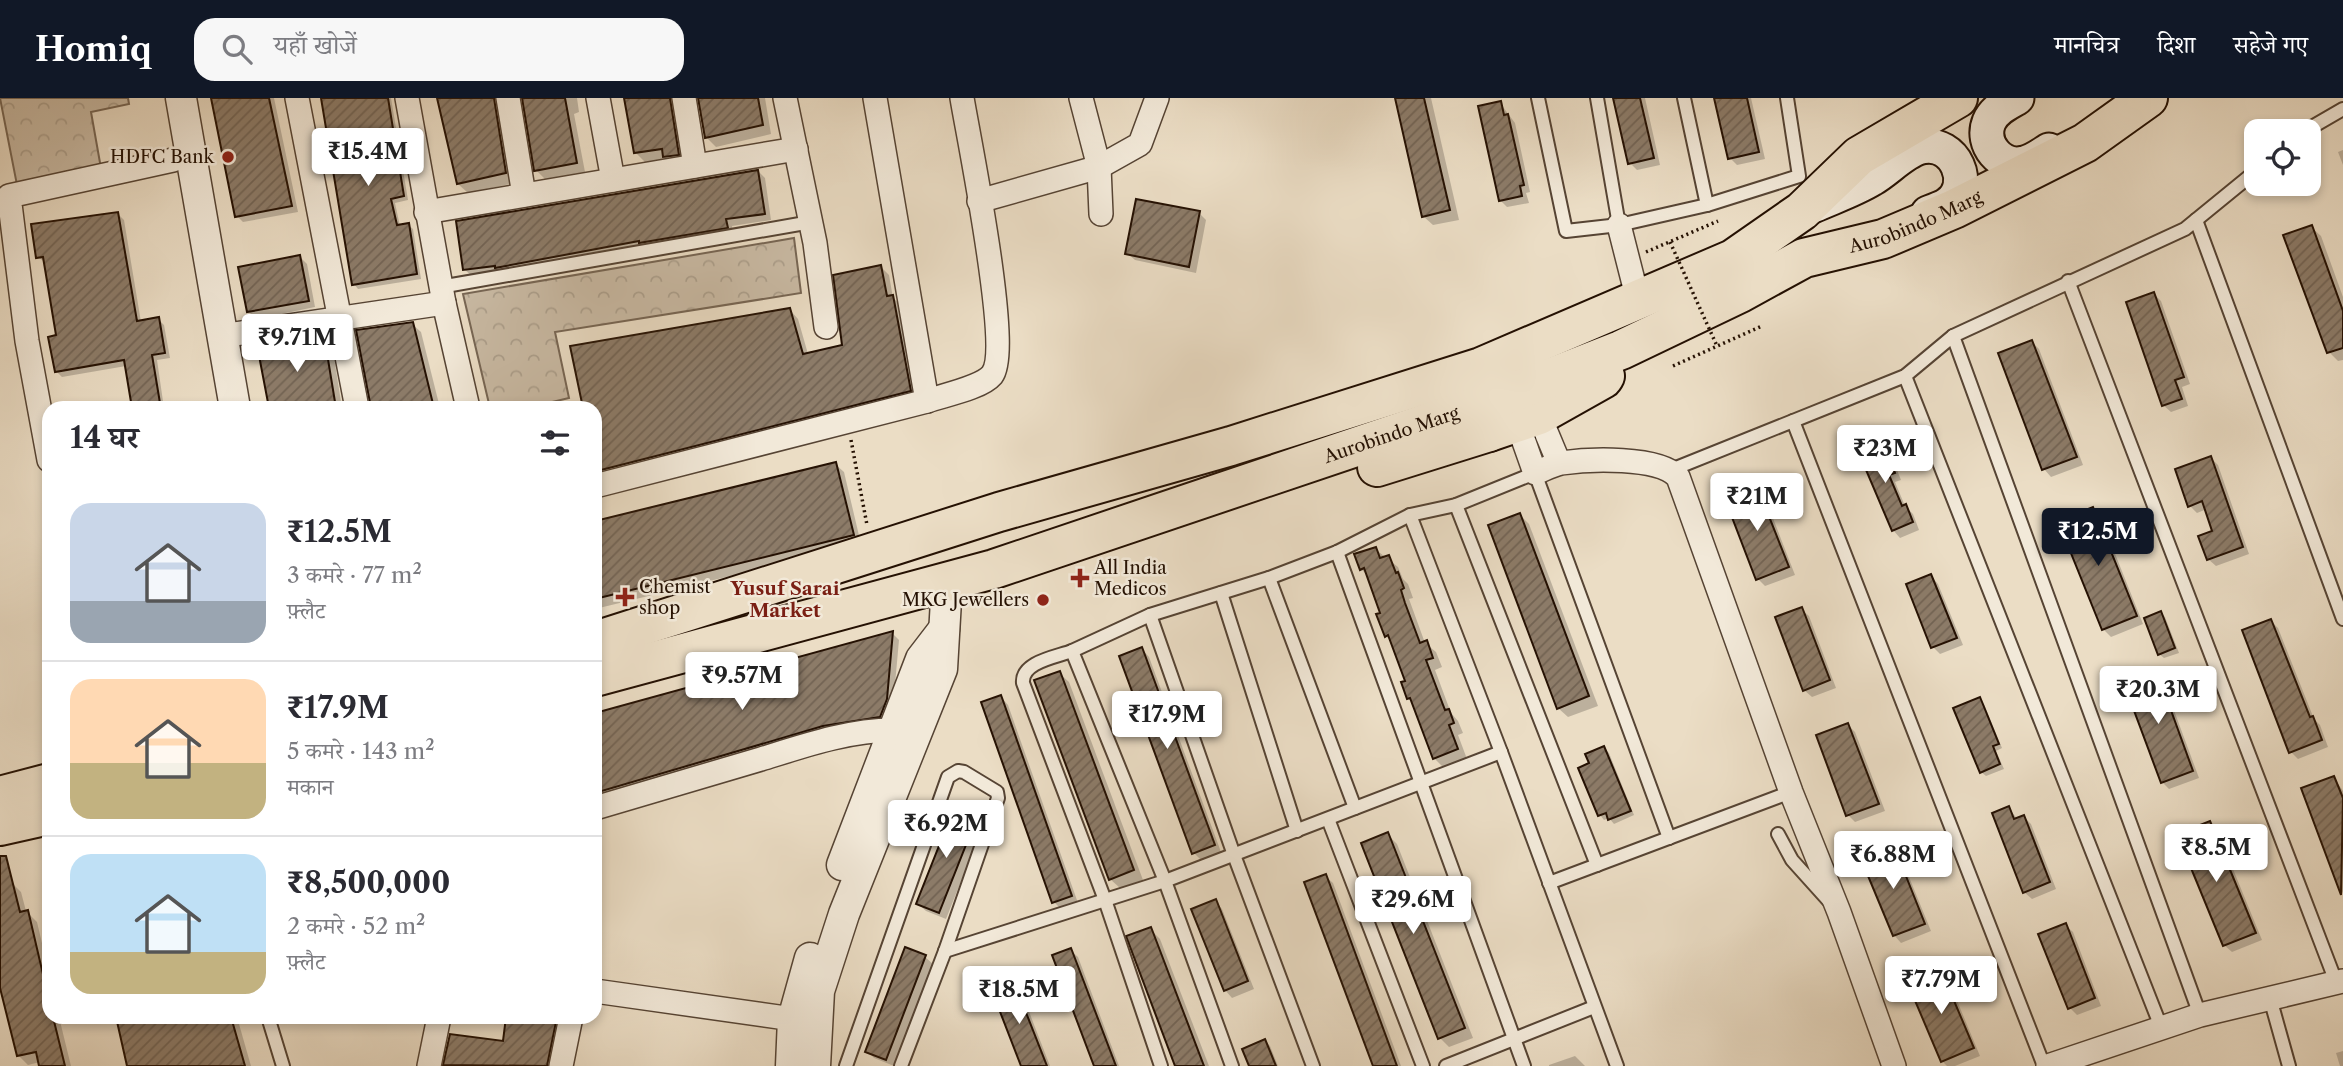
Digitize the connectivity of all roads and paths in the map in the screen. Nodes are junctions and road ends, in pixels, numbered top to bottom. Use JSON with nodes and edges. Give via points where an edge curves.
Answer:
{"nodes":[{"id":1,"x":162,"y":98,"type":"edge"},
{"id":2,"x":181,"y":98,"type":"edge"},
{"id":3,"x":297,"y":98,"type":"edge"},
{"id":4,"x":407,"y":98,"type":"edge"},
{"id":5,"x":508,"y":98,"type":"edge"},
{"id":6,"x":598,"y":98,"type":"edge"},
{"id":7,"x":684,"y":98,"type":"edge"},
{"id":8,"x":785,"y":98,"type":"edge"},
{"id":9,"x":875,"y":98,"type":"edge"},
{"id":10,"x":962,"y":98,"type":"edge"},
{"id":11,"x":1081,"y":98,"type":"edge"},
{"id":12,"x":1157,"y":98,"type":"edge"},
{"id":13,"x":1538,"y":98,"type":"edge"},
{"id":14,"x":1597,"y":98,"type":"edge"},
{"id":15,"x":1684,"y":98,"type":"edge"},
{"id":16,"x":1787,"y":98,"type":"edge"},
{"id":17,"x":1958,"y":98,"type":"edge"},
{"id":18,"x":2017,"y":98,"type":"edge"},
{"id":19,"x":2147,"y":98,"type":"edge"},
{"id":20,"x":2343,"y":109,"type":"edge"},
{"id":21,"x":2321,"y":122,"type":"edge"},
{"id":22,"x":796,"y":149,"type":"junction"},
{"id":23,"x":173,"y":160,"type":"junction"},
{"id":24,"x":695,"y":166,"type":"junction"},
{"id":25,"x":1099,"y":167,"type":"junction"},
{"id":26,"x":613,"y":180,"type":"junction"},
{"id":27,"x":2244,"y":181,"type":"edge"},
{"id":28,"x":524,"y":195,"type":"junction"},
{"id":29,"x":979,"y":201,"type":"junction"},
{"id":30,"x":1707,"y":205,"type":"junction"},
{"id":31,"x":1802,"y":211,"type":"junction"},
{"id":32,"x":426,"y":212,"type":"junction"},
{"id":33,"x":1101,"y":214,"type":"dead end"},
{"id":34,"x":2196,"y":220,"type":"junction"},
{"id":35,"x":1718,"y":221,"type":"dead end"},
{"id":36,"x":811,"y":222,"type":"junction"},
{"id":37,"x":1619,"y":225,"type":"junction"},
{"id":38,"x":1804,"y":258,"type":"junction"},
{"id":39,"x":2068,"y":281,"type":"junction"},
{"id":40,"x":442,"y":295,"type":"junction"},
{"id":41,"x":1638,"y":300,"type":"junction"},
{"id":42,"x":341,"y":318,"type":"junction"},
{"id":43,"x":1762,"y":326,"type":"dead end"},
{"id":44,"x":827,"y":327,"type":"dead end"},
{"id":45,"x":221,"y":336,"type":"junction"},
{"id":46,"x":1953,"y":336,"type":"junction"},
{"id":47,"x":1717,"y":346,"type":"junction"},
{"id":48,"x":1621,"y":350,"type":"junction"},
{"id":49,"x":1673,"y":366,"type":"dead end"},
{"id":50,"x":1905,"y":376,"type":"junction"},
{"id":51,"x":215,"y":401,"type":"edge"},
{"id":52,"x":234,"y":401,"type":"edge"},
{"id":53,"x":356,"y":401,"type":"edge"},
{"id":54,"x":466,"y":401,"type":"edge"},
{"id":55,"x":928,"y":401,"type":"junction"},
{"id":56,"x":1438,"y":419,"type":"junction"},
{"id":57,"x":847,"y":421,"type":"junction"},
{"id":58,"x":1794,"y":421,"type":"junction"},
{"id":59,"x":1515,"y":423,"type":"junction"},
{"id":60,"x":42,"y":424,"type":"edge"},
{"id":61,"x":1559,"y":463,"type":"junction"},
{"id":62,"x":1671,"y":470,"type":"junction"},
{"id":63,"x":1535,"y":473,"type":"junction"},
{"id":64,"x":602,"y":484,"type":"edge"},
{"id":65,"x":1456,"y":505,"type":"junction"},
{"id":66,"x":1410,"y":515,"type":"junction"},
{"id":67,"x":1337,"y":552,"type":"junction"},
{"id":68,"x":872,"y":553,"type":"junction"},
{"id":69,"x":1013,"y":563,"type":"junction"},
{"id":70,"x":1269,"y":578,"type":"junction"},
{"id":71,"x":947,"y":583,"type":"junction"},
{"id":72,"x":1222,"y":593,"type":"junction"},
{"id":73,"x":2339,"y":597,"type":"edge"},
{"id":74,"x":1150,"y":615,"type":"junction"},
{"id":75,"x":2343,"y":619,"type":"edge"},
{"id":76,"x":944,"y":629,"type":"junction"},
{"id":77,"x":602,"y":639,"type":"edge"},
{"id":78,"x":1072,"y":651,"type":"junction"},
{"id":79,"x":602,"y":675,"type":"edge"},
{"id":80,"x":893,"y":730,"type":"junction"},
{"id":81,"x":1501,"y":752,"type":"junction"},
{"id":82,"x":1420,"y":783,"type":"junction"},
{"id":83,"x":1791,"y":792,"type":"junction"},
{"id":84,"x":0,"y":796,"type":"edge"},
{"id":85,"x":602,"y":806,"type":"edge"},
{"id":86,"x":1355,"y":808,"type":"junction"},
{"id":87,"x":42,"y":810,"type":"edge"},
{"id":88,"x":42,"y":814,"type":"edge"},
{"id":89,"x":1328,"y":819,"type":"junction"},
{"id":90,"x":0,"y":826,"type":"edge"},
{"id":91,"x":1297,"y":831,"type":"junction"},
{"id":92,"x":1778,"y":834,"type":"dead end"},
{"id":93,"x":1669,"y":838,"type":"junction"},
{"id":94,"x":1234,"y":855,"type":"junction"},
{"id":95,"x":1597,"y":865,"type":"junction"},
{"id":96,"x":1166,"y":881,"type":"junction"},
{"id":97,"x":1549,"y":883,"type":"junction"},
{"id":98,"x":1105,"y":900,"type":"junction"},
{"id":99,"x":1839,"y":912,"type":"junction"},
{"id":100,"x":944,"y":951,"type":"junction"},
{"id":101,"x":2340,"y":982,"type":"edge"},
{"id":102,"x":602,"y":992,"type":"edge"},
{"id":103,"x":2270,"y":998,"type":"junction"},
{"id":104,"x":1594,"y":1007,"type":"junction"},
{"id":105,"x":2200,"y":1015,"type":"junction"},
{"id":106,"x":793,"y":1019,"type":"junction"},
{"id":107,"x":270,"y":1024,"type":"edge"},
{"id":108,"x":438,"y":1024,"type":"edge"},
{"id":109,"x":570,"y":1024,"type":"edge"},
{"id":110,"x":2161,"y":1027,"type":"junction"},
{"id":111,"x":1515,"y":1039,"type":"junction"},
{"id":112,"x":284,"y":1066,"type":"edge"},
{"id":113,"x":429,"y":1066,"type":"edge"},
{"id":114,"x":561,"y":1066,"type":"edge"},
{"id":115,"x":791,"y":1066,"type":"edge"},
{"id":116,"x":815,"y":1066,"type":"edge"},
{"id":117,"x":846,"y":1066,"type":"edge"},
{"id":118,"x":901,"y":1066,"type":"edge"},
{"id":119,"x":1161,"y":1066,"type":"edge"},
{"id":120,"x":1232,"y":1066,"type":"edge"},
{"id":121,"x":1313,"y":1066,"type":"edge"},
{"id":122,"x":1423,"y":1066,"type":"edge"},
{"id":123,"x":1446,"y":1066,"type":"edge"},
{"id":124,"x":1524,"y":1066,"type":"edge"},
{"id":125,"x":1617,"y":1066,"type":"edge"},
{"id":126,"x":1894,"y":1066,"type":"edge"},
{"id":127,"x":2046,"y":1066,"type":"edge"},
{"id":128,"x":2289,"y":1066,"type":"edge"}],
"edges":[{"from":1,"to":23,"type":"street"},
{"from":2,"to":45,"type":"street"},
{"from":3,"to":42,"type":"street"},
{"from":4,"to":32,"type":"street"},
{"from":5,"to":28,"type":"street"},
{"from":6,"to":26,"type":"street"},
{"from":7,"to":24,"type":"street"},
{"from":8,"to":22,"type":"street"},
{"from":9,"to":55,"type":"street"},
{"from":10,"to":29,"type":"street"},
{"from":11,"to":25,"type":"street"},
{"from":12,"to":25,"type":"street","via":[[1140,144]]},
{"from":13,"to":37,"type":"lane","via":[[1566,231]]},
{"from":14,"to":37,"type":"lane"},
{"from":15,"to":30,"type":"lane"},
{"from":16,"to":30,"type":"lane","via":[[1799,176]]},
{"from":17,"to":31,"type":"highway","name":"Aurobindo Marg","via":[[1859,156]]},
{"from":18,"to":19,"type":"main road","via":[[1993,114],[1987,134],[1994,154],[2013,164],[2034,159]]},
{"from":19,"to":38,"type":"highway","name":"Aurobindo Marg","via":[[2085,143],[1954,209],[1883,239]]},
{"from":20,"to":21,"type":"lane"},
{"from":22,"to":24,"type":"street"},
{"from":22,"to":36,"type":"street"},
{"from":23,"to":51,"type":"street"},
{"from":23,"to":60,"type":"street","via":[[9,196]]},
{"from":24,"to":26,"type":"street"},
{"from":25,"to":29,"type":"street"},
{"from":25,"to":33,"type":"street"},
{"from":26,"to":28,"type":"street"},
{"from":27,"to":34,"type":"lane"},
{"from":28,"to":32,"type":"street"},
{"from":29,"to":55,"type":"street","via":[[998,360],[993,374],[982,383]]},
{"from":30,"to":37,"type":"lane"},
{"from":31,"to":38,"type":"main road","via":[[1872,179],[1922,147],[1952,156],[1961,175],[1956,197],[1948,204]]},
{"from":31,"to":41,"type":"highway","name":"Aurobindo Marg","via":[[1732,259]]},
{"from":32,"to":40,"type":"street"},
{"from":34,"to":39,"type":"lane"},
{"from":34,"to":73,"type":"lane"},
{"from":35,"to":47,"type":"path","bridge":true,"via":[[1670,242]]},
{"from":36,"to":40,"type":"lane"},
{"from":36,"to":44,"type":"street"},
{"from":37,"to":41,"type":"street"},
{"from":38,"to":48,"type":"highway","name":"Aurobindo Marg"},
{"from":39,"to":46,"type":"lane"},
{"from":39,"to":101,"type":"lane"},
{"from":40,"to":42,"type":"street"},
{"from":40,"to":54,"type":"street"},
{"from":41,"to":68,"type":"highway","name":"Aurobindo Marg","via":[[1481,368]]},
{"from":42,"to":45,"type":"street"},
{"from":42,"to":53,"type":"street"},
{"from":43,"to":47,"type":"path"},
{"from":45,"to":52,"type":"street"},
{"from":46,"to":50,"type":"lane"},
{"from":46,"to":105,"type":"lane"},
{"from":47,"to":49,"type":"path"},
{"from":48,"to":56,"type":"highway","name":"Aurobindo Marg"},
{"from":48,"to":59,"type":"highway","via":[[1603,379]]},
{"from":50,"to":58,"type":"lane"},
{"from":50,"to":110,"type":"lane"},
{"from":55,"to":57,"type":"street"},
{"from":56,"to":59,"type":"highway"},
{"from":56,"to":69,"type":"highway","name":"Aurobindo Marg"},
{"from":57,"to":64,"type":"street"},
{"from":57,"to":68,"type":"path"},
{"from":58,"to":62,"type":"lane"},
{"from":58,"to":127,"type":"lane"},
{"from":59,"to":61,"type":"street"},
{"from":59,"to":63,"type":"street"},
{"from":59,"to":69,"type":"highway","via":[[1068,565]]},
{"from":61,"to":62,"type":"street","via":[[1648,463]]},
{"from":61,"to":63,"type":"street"},
{"from":62,"to":83,"type":"street","via":[[1683,489]]},
{"from":63,"to":65,"type":"lane"},
{"from":63,"to":93,"type":"lane"},
{"from":65,"to":66,"type":"lane"},
{"from":65,"to":95,"type":"lane"},
{"from":66,"to":67,"type":"lane"},
{"from":66,"to":81,"type":"lane"},
{"from":67,"to":70,"type":"lane"},
{"from":67,"to":82,"type":"lane"},
{"from":68,"to":77,"type":"highway","name":"Aurobindo Marg"},
{"from":69,"to":71,"type":"highway","name":"Aurobindo Marg"},
{"from":70,"to":72,"type":"lane"},
{"from":70,"to":86,"type":"lane"},
{"from":71,"to":76,"type":"street"},
{"from":71,"to":79,"type":"highway","name":"Aurobindo Marg"},
{"from":72,"to":74,"type":"lane"},
{"from":72,"to":91,"type":"lane"},
{"from":73,"to":75,"type":"lane"},
{"from":74,"to":78,"type":"lane"},
{"from":74,"to":94,"type":"lane"},
{"from":76,"to":80,"type":"street","via":[[920,659]]},
{"from":76,"to":116,"type":"street","via":[[942,669],[844,914],[819,991]]},
{"from":78,"to":96,"type":"lane"},
{"from":78,"to":98,"type":"lane","via":[[1029,667],[1022,678]]},
{"from":80,"to":85,"type":"street","via":[[811,744]]},
{"from":80,"to":106,"type":"street","via":[[829,900]]},
{"from":81,"to":82,"type":"lane"},
{"from":81,"to":97,"type":"lane"},
{"from":82,"to":86,"type":"lane"},
{"from":82,"to":111,"type":"lane"},
{"from":83,"to":93,"type":"lane"},
{"from":83,"to":99,"type":"street"},
{"from":84,"to":87,"type":"highway"},
{"from":86,"to":89,"type":"lane"},
{"from":88,"to":90,"type":"highway"},
{"from":89,"to":91,"type":"lane"},
{"from":89,"to":122,"type":"lane"},
{"from":91,"to":94,"type":"lane"},
{"from":92,"to":99,"type":"lane","via":[[1792,860]]},
{"from":93,"to":95,"type":"lane"},
{"from":94,"to":96,"type":"lane"},
{"from":94,"to":121,"type":"lane"},
{"from":95,"to":97,"type":"lane"},
{"from":96,"to":98,"type":"lane"},
{"from":96,"to":120,"type":"lane"},
{"from":97,"to":104,"type":"lane"},
{"from":98,"to":100,"type":"lane"},
{"from":98,"to":119,"type":"lane"},
{"from":99,"to":126,"type":"street"},
{"from":100,"to":117,"type":"lane","via":[[998,796],[958,771],[948,776]]},
{"from":100,"to":118,"type":"lane"},
{"from":101,"to":103,"type":"street"},
{"from":102,"to":106,"type":"street"},
{"from":103,"to":105,"type":"street"},
{"from":103,"to":128,"type":"lane"},
{"from":104,"to":111,"type":"lane"},
{"from":104,"to":125,"type":"lane"},
{"from":105,"to":110,"type":"street"},
{"from":106,"to":115,"type":"street"},
{"from":107,"to":112,"type":"lane"},
{"from":108,"to":113,"type":"street"},
{"from":109,"to":114,"type":"street"},
{"from":110,"to":127,"type":"street"},
{"from":111,"to":123,"type":"lane"},
{"from":111,"to":124,"type":"lane"}]}
